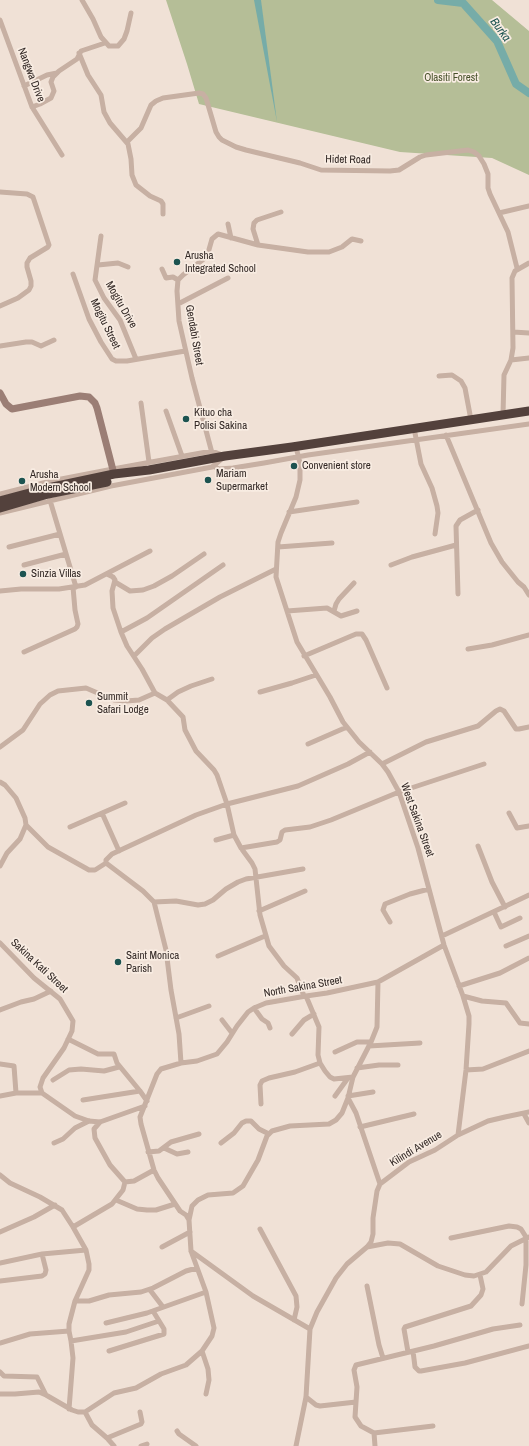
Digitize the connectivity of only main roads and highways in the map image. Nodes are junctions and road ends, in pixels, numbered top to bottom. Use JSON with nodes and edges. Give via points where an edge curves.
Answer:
{"nodes":[{"id":1,"x":529,"y":411,"type":"edge"},
{"id":2,"x":126,"y":475,"type":"junction"},
{"id":3,"x":0,"y":501,"type":"edge"},
{"id":4,"x":0,"y":508,"type":"edge"}],
"edges":[{"from":1,"to":2,"type":"highway","via":[[296,447],[149,466]]},
{"from":2,"to":3,"type":"highway","via":[[113,468]]},
{"from":2,"to":4,"type":"highway"}]}
